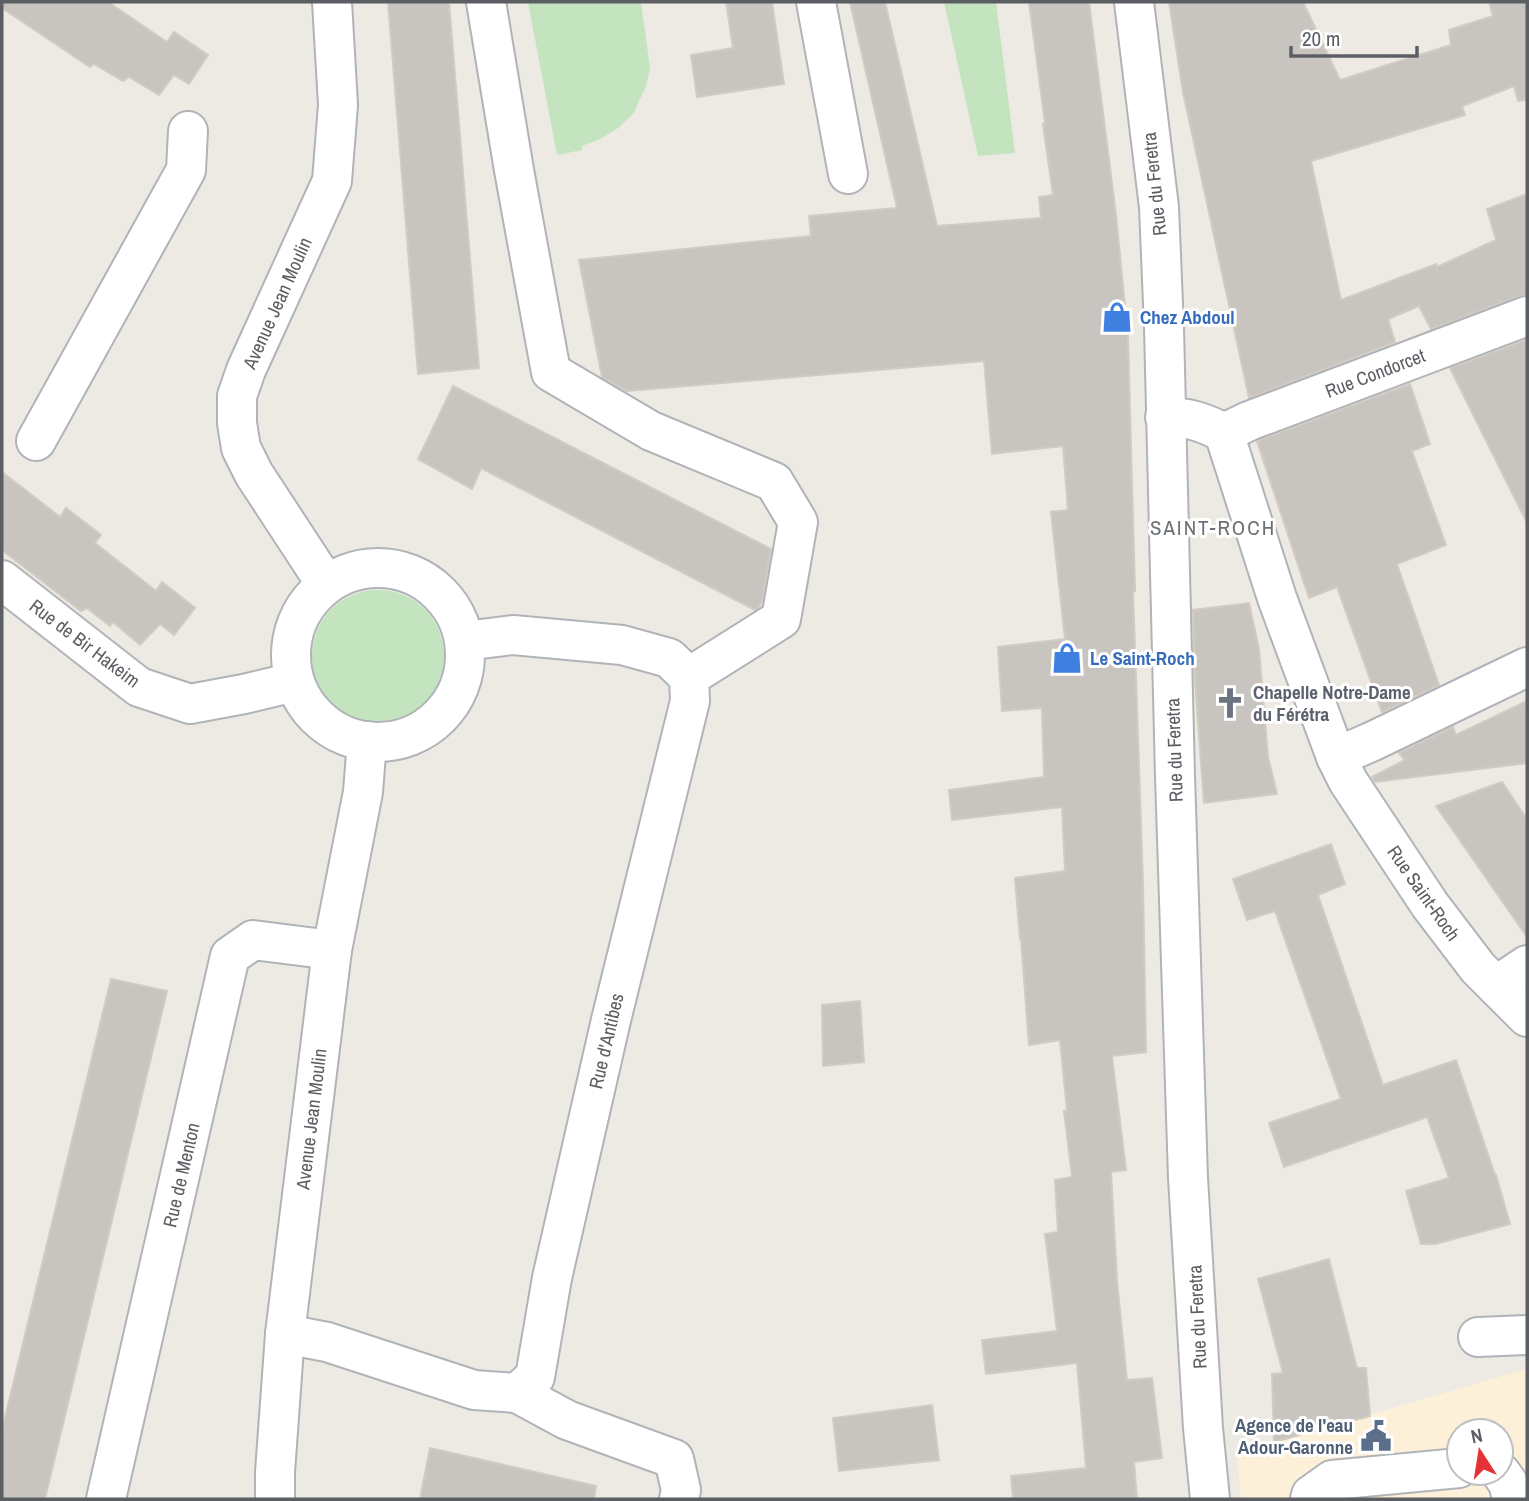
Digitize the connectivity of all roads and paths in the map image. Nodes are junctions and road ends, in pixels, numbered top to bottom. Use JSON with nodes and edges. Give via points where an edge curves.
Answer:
{"nodes":[{"id":1,"x":332,"y":2,"type":"edge"},
{"id":2,"x":486,"y":2,"type":"edge"},
{"id":3,"x":816,"y":2,"type":"edge"},
{"id":4,"x":1134,"y":2,"type":"edge"},
{"id":5,"x":188,"y":131,"type":"dead end"},
{"id":6,"x":848,"y":174,"type":"dead end"},
{"id":7,"x":1527,"y":316,"type":"edge"},
{"id":8,"x":1165,"y":417,"type":"junction"},
{"id":9,"x":1223,"y":433,"type":"junction"},
{"id":10,"x":37,"y":441,"type":"dead end"},
{"id":11,"x":2,"y":580,"type":"edge"},
{"id":12,"x":326,"y":584,"type":"junction"},
{"id":13,"x":465,"y":641,"type":"junction"},
{"id":14,"x":1527,"y":667,"type":"edge"},
{"id":15,"x":689,"y":677,"type":"junction"},
{"id":16,"x":295,"y":682,"type":"junction"},
{"id":17,"x":367,"y":741,"type":"junction"},
{"id":18,"x":1336,"y":757,"type":"junction"},
{"id":19,"x":332,"y":950,"type":"junction"},
{"id":20,"x":1527,"y":965,"type":"edge"},
{"id":21,"x":1496,"y":986,"type":"junction"},
{"id":22,"x":1527,"y":1017,"type":"edge"},
{"id":23,"x":285,"y":1334,"type":"junction"},
{"id":24,"x":1527,"y":1335,"type":"edge"},
{"id":25,"x":1478,"y":1337,"type":"dead end"},
{"id":26,"x":517,"y":1393,"type":"junction"},
{"id":27,"x":1445,"y":1469,"type":"edge"},
{"id":28,"x":106,"y":1499,"type":"edge"},
{"id":29,"x":275,"y":1499,"type":"edge"},
{"id":30,"x":679,"y":1499,"type":"edge"},
{"id":31,"x":1210,"y":1499,"type":"edge"},
{"id":32,"x":1310,"y":1499,"type":"edge"}],
"edges":[{"from":1,"to":12,"type":"street","name":"Avenue Jean Moulin","via":[[338,104],[332,181],[237,396],[241,448]]},
{"from":2,"to":15,"type":"street","via":[[551,372],[651,431],[774,482],[798,522],[781,619]]},
{"from":3,"to":6,"type":"street"},
{"from":4,"to":8,"type":"street","name":"Rue du Feretra","via":[[1159,207]]},
{"from":5,"to":10,"type":"street","via":[[186,170]]},
{"from":7,"to":9,"type":"street","name":"Rue Condorcet"},
{"from":8,"to":9,"type":"street","via":[[1204,422]]},
{"from":8,"to":31,"type":"street","name":"Rue du Feretra","via":[[1188,1178]]},
{"from":9,"to":18,"type":"street","name":"Rue Saint-Roch"},
{"from":11,"to":16,"type":"street","name":"Rue de Bir Hakeim","via":[[139,687],[190,704]]},
{"from":12,"to":13,"type":"street","via":[[362,569],[401,570],[424,580],[443,596]]},
{"from":12,"to":16,"type":"street","via":[[310,599],[292,639]]},
{"from":13,"to":15,"type":"street","via":[[513,635],[622,645],[669,658]]},
{"from":13,"to":17,"type":"street","via":[[460,687],[432,724],[390,741]]},
{"from":14,"to":18,"type":"street"},
{"from":15,"to":26,"type":"street","name":"Rue d'Antibes","via":[[690,701],[611,1020],[552,1278],[535,1377]]},
{"from":16,"to":17,"type":"street","via":[[305,704],[322,722],[343,735]]},
{"from":17,"to":19,"type":"street","name":"Avenue Jean Moulin","via":[[363,792]]},
{"from":18,"to":21,"type":"street","name":"Rue Saint-Roch","via":[[1430,905]]},
{"from":19,"to":23,"type":"street","name":"Avenue Jean Moulin"},
{"from":19,"to":28,"type":"street","name":"Rue de Menton","via":[[253,940],[230,956]]},
{"from":20,"to":21,"type":"street"},
{"from":21,"to":22,"type":"street","name":"Rue Saint-Roch"},
{"from":23,"to":26,"type":"street","via":[[327,1342],[474,1390]]},
{"from":23,"to":29,"type":"street","name":"Avenue Jean Moulin"},
{"from":24,"to":25,"type":"street"},
{"from":26,"to":30,"type":"street","via":[[567,1420],[674,1460]]},
{"from":27,"to":32,"type":"street","via":[[1332,1480]]}]}
